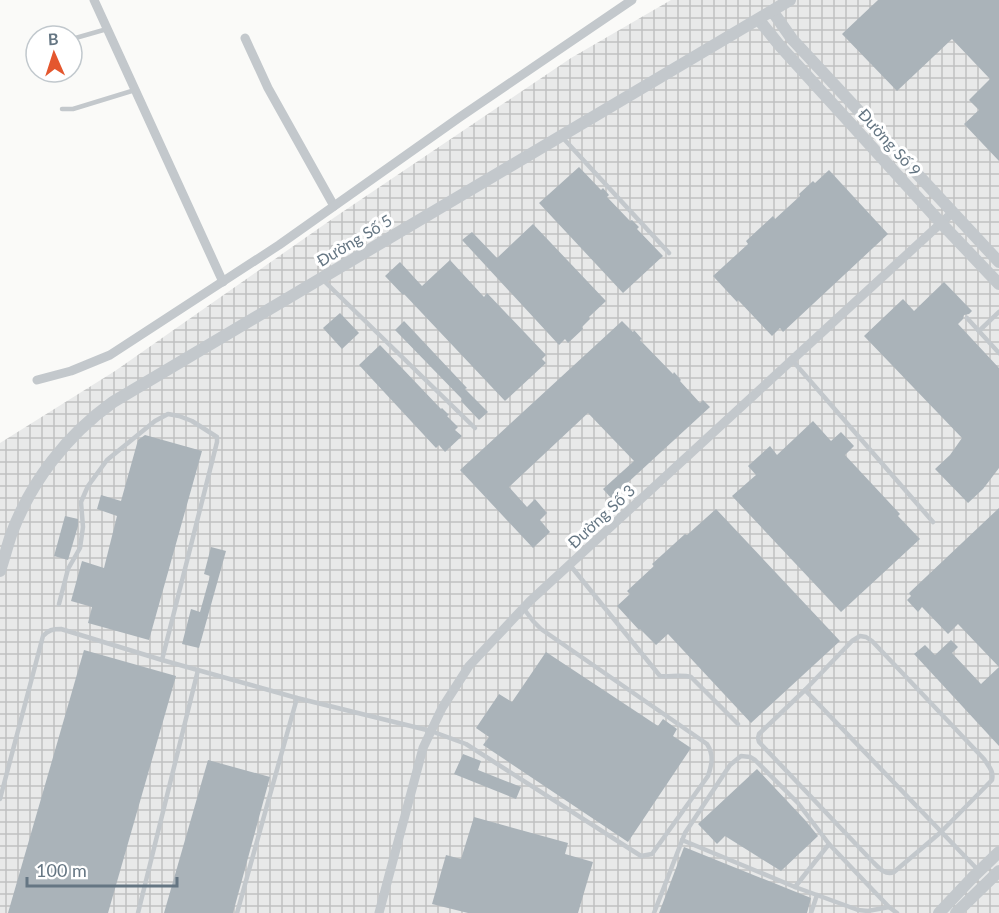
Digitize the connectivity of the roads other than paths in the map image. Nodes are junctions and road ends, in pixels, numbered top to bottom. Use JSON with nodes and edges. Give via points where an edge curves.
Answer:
{"nodes":[{"id":1,"x":94,"y":0,"type":"edge"},
{"id":2,"x":632,"y":0,"type":"edge"},
{"id":3,"x":790,"y":0,"type":"edge"},
{"id":4,"x":773,"y":12,"type":"junction"},
{"id":5,"x":759,"y":20,"type":"junction"},
{"id":6,"x":107,"y":29,"type":"junction"},
{"id":7,"x":84,"y":36,"type":"edge"},
{"id":8,"x":245,"y":38,"type":"dead end"},
{"id":9,"x":135,"y":90,"type":"junction"},
{"id":10,"x":62,"y":109,"type":"dead end"},
{"id":11,"x":561,"y":136,"type":"junction"},
{"id":12,"x":334,"y":207,"type":"junction"},
{"id":13,"x":952,"y":213,"type":"junction"},
{"id":14,"x":941,"y":223,"type":"junction"},
{"id":15,"x":669,"y":253,"type":"dead end"},
{"id":16,"x":998,"y":260,"type":"edge"},
{"id":17,"x":322,"y":279,"type":"junction"},
{"id":18,"x":223,"y":282,"type":"junction"},
{"id":19,"x":999,"y":284,"type":"edge"},
{"id":20,"x":999,"y":312,"type":"edge"},
{"id":21,"x":967,"y":318,"type":"dead end"},
{"id":22,"x":979,"y":331,"type":"junction"},
{"id":23,"x":999,"y":353,"type":"edge"},
{"id":24,"x":792,"y":360,"type":"junction"},
{"id":25,"x":37,"y":380,"type":"dead end"},
{"id":26,"x":475,"y":429,"type":"dead end"},
{"id":27,"x":933,"y":522,"type":"dead end"},
{"id":28,"x":570,"y":564,"type":"junction"},
{"id":29,"x":0,"y":570,"type":"edge"},
{"id":30,"x":59,"y":604,"type":"dead end"},
{"id":31,"x":524,"y":608,"type":"junction"},
{"id":32,"x":162,"y":660,"type":"junction"},
{"id":33,"x":198,"y":670,"type":"junction"},
{"id":34,"x":805,"y":690,"type":"junction"},
{"id":35,"x":297,"y":698,"type":"junction"},
{"id":36,"x":738,"y":724,"type":"dead end"},
{"id":37,"x":431,"y":731,"type":"junction"},
{"id":38,"x":0,"y":799,"type":"edge"},
{"id":39,"x":941,"y":832,"type":"junction"},
{"id":40,"x":682,"y":840,"type":"junction"},
{"id":41,"x":829,"y":844,"type":"junction"},
{"id":42,"x":999,"y":852,"type":"edge"},
{"id":43,"x":978,"y":871,"type":"junction"},
{"id":44,"x":999,"y":871,"type":"edge"},
{"id":45,"x":795,"y":887,"type":"junction"},
{"id":46,"x":817,"y":895,"type":"junction"},
{"id":47,"x":889,"y":907,"type":"junction"},
{"id":48,"x":867,"y":912,"type":"edge"},
{"id":49,"x":138,"y":913,"type":"edge"},
{"id":50,"x":237,"y":913,"type":"edge"},
{"id":51,"x":379,"y":913,"type":"edge"},
{"id":52,"x":654,"y":913,"type":"edge"},
{"id":53,"x":811,"y":913,"type":"edge"},
{"id":54,"x":897,"y":913,"type":"edge"},
{"id":55,"x":939,"y":913,"type":"edge"},
{"id":56,"x":956,"y":913,"type":"edge"}],
"edges":[{"from":1,"to":6,"type":"street"},
{"from":2,"to":12,"type":"street"},
{"from":3,"to":4,"type":"street","name":"Đường Số 5"},
{"from":4,"to":5,"type":"street","name":"Đường Số 5"},
{"from":4,"to":13,"type":"street","name":"Đường Số 9","via":[[792,39]]},
{"from":5,"to":11,"type":"street","name":"Đường Số 5"},
{"from":5,"to":14,"type":"street","name":"Đường Số 9"},
{"from":6,"to":7,"type":"lane"},
{"from":6,"to":9,"type":"street"},
{"from":8,"to":12,"type":"street","via":[[273,98]]},
{"from":9,"to":10,"type":"lane"},
{"from":9,"to":18,"type":"street"},
{"from":11,"to":15,"type":"lane"},
{"from":11,"to":17,"type":"street","name":"Đường Số 5"},
{"from":12,"to":18,"type":"street"},
{"from":13,"to":14,"type":"street","name":"Đường Số 3"},
{"from":13,"to":16,"type":"street","name":"Đường Số 9"},
{"from":14,"to":19,"type":"street","name":"Đường Số 9"},
{"from":14,"to":24,"type":"street","name":"Đường Số 3"},
{"from":17,"to":26,"type":"lane"},
{"from":17,"to":29,"type":"street","name":"Đường Số 5","via":[[93,417],[70,439],[31,493],[11,534]]},
{"from":18,"to":25,"type":"street","via":[[110,355]]},
{"from":20,"to":22,"type":"lane"},
{"from":21,"to":22,"type":"lane"},
{"from":22,"to":23,"type":"lane"},
{"from":24,"to":27,"type":"lane"},
{"from":24,"to":28,"type":"street","name":"Đường Số 3"},
{"from":28,"to":31,"type":"street","name":"Đường Số 3"},
{"from":28,"to":36,"type":"lane","via":[[660,676],[691,677]]},
{"from":30,"to":32,"type":"lane","via":[[68,569],[80,548],[81,502],[94,477],[107,460],[155,421],[168,414],[192,421],[214,433],[217,442]]},
{"from":31,"to":37,"type":"street","name":"Đường Số 3","via":[[469,666]]},
{"from":31,"to":37,"type":"lane","via":[[541,629],[707,744],[712,758],[708,776],[652,854],[641,856],[466,744]]},
{"from":32,"to":33,"type":"lane"},
{"from":32,"to":38,"type":"lane","via":[[61,629],[47,632],[41,642]]},
{"from":33,"to":35,"type":"lane"},
{"from":33,"to":49,"type":"lane"},
{"from":34,"to":39,"type":"lane"},
{"from":34,"to":39,"type":"lane","via":[[759,734],[759,742],[872,861],[890,874]]},
{"from":34,"to":39,"type":"lane","via":[[852,641],[860,636],[872,640],[992,771],[992,780]]},
{"from":35,"to":37,"type":"lane"},
{"from":35,"to":50,"type":"lane"},
{"from":37,"to":51,"type":"street","name":"Đường Số 3","via":[[423,748]]},
{"from":39,"to":43,"type":"lane"},
{"from":40,"to":41,"type":"lane","via":[[730,765],[741,756],[755,760],[798,803]]},
{"from":40,"to":45,"type":"lane"},
{"from":40,"to":52,"type":"lane"},
{"from":41,"to":45,"type":"lane"},
{"from":41,"to":47,"type":"lane"},
{"from":42,"to":43,"type":"street"},
{"from":43,"to":55,"type":"street"},
{"from":44,"to":56,"type":"street"},
{"from":45,"to":46,"type":"lane"},
{"from":46,"to":48,"type":"lane"},
{"from":46,"to":53,"type":"lane"},
{"from":47,"to":48,"type":"lane"},
{"from":47,"to":54,"type":"lane"}]}
